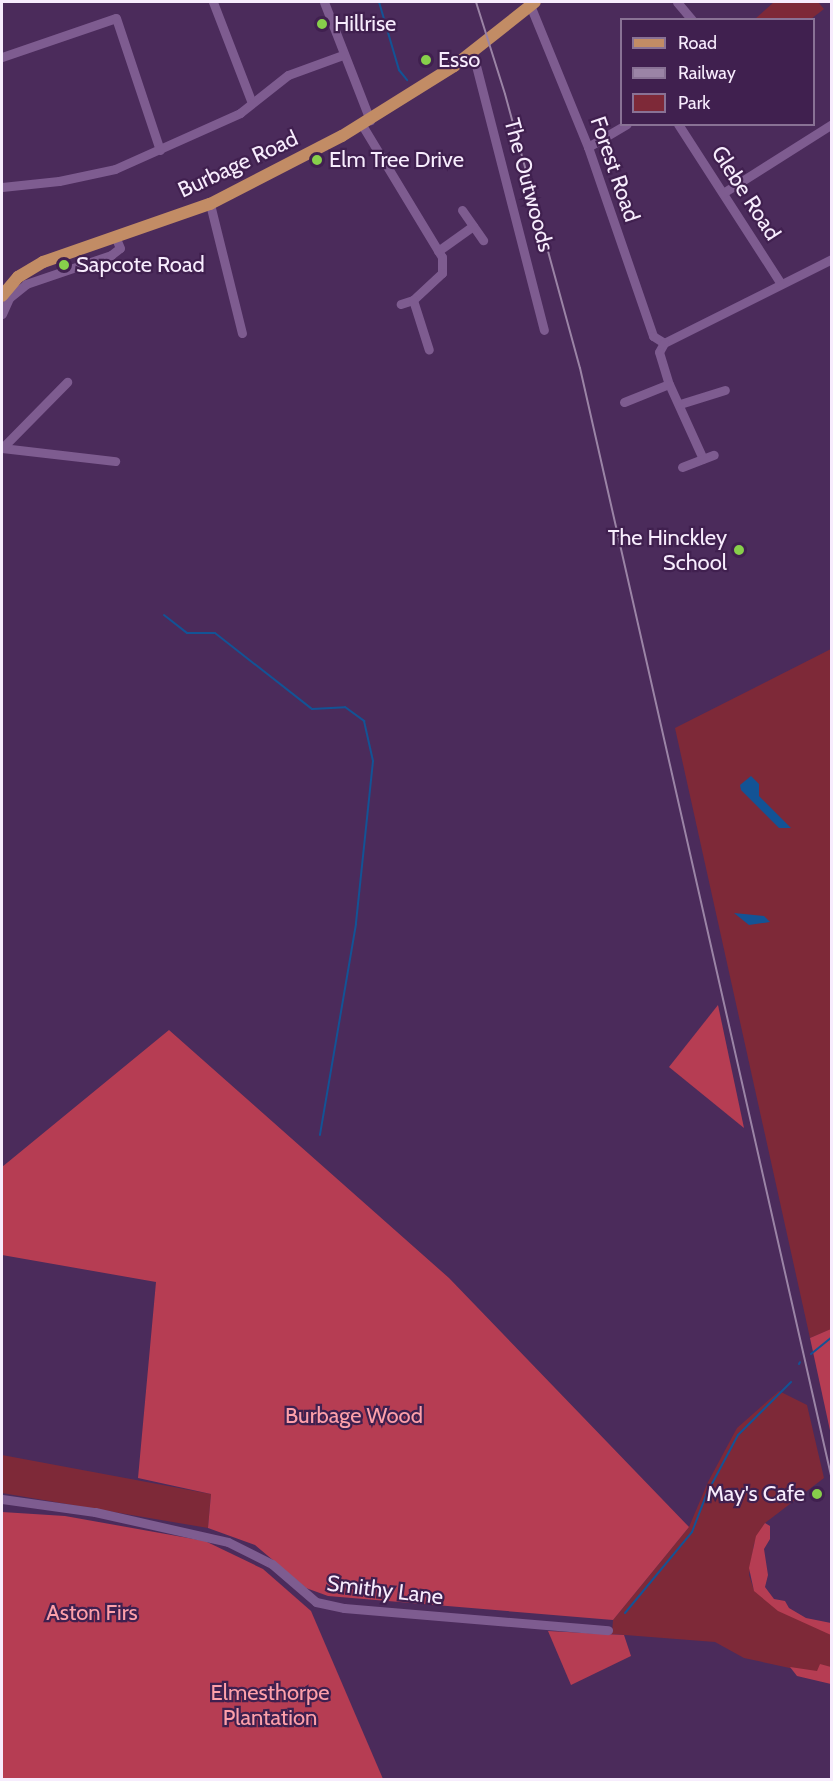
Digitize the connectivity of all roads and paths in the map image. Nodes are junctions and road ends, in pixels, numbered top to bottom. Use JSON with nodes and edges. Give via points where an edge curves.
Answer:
{"nodes":[{"id":1,"x":213,"y":2,"type":"edge"},
{"id":2,"x":324,"y":2,"type":"edge"},
{"id":3,"x":677,"y":2,"type":"edge"},
{"id":4,"x":533,"y":3,"type":"edge"},
{"id":5,"x":690,"y":18,"type":"edge"},
{"id":6,"x":474,"y":48,"type":"junction"},
{"id":7,"x":343,"y":55,"type":"junction"},
{"id":8,"x":2,"y":57,"type":"edge"},
{"id":9,"x":252,"y":103,"type":"junction"},
{"id":10,"x":366,"y":123,"type":"junction"},
{"id":11,"x":831,"y":124,"type":"edge"},
{"id":12,"x":624,"y":126,"type":"edge"},
{"id":13,"x":679,"y":126,"type":"edge"},
{"id":14,"x":588,"y":147,"type":"junction"},
{"id":15,"x":160,"y":150,"type":"junction"},
{"id":16,"x":2,"y":187,"type":"edge"},
{"id":17,"x":723,"y":193,"type":"junction"},
{"id":18,"x":210,"y":204,"type":"junction"},
{"id":19,"x":462,"y":210,"type":"dead end"},
{"id":20,"x":473,"y":226,"type":"junction"},
{"id":21,"x":115,"y":236,"type":"junction"},
{"id":22,"x":483,"y":240,"type":"dead end"},
{"id":23,"x":438,"y":250,"type":"junction"},
{"id":24,"x":831,"y":259,"type":"edge"},
{"id":25,"x":781,"y":284,"type":"junction"},
{"id":26,"x":2,"y":293,"type":"edge"},
{"id":27,"x":413,"y":300,"type":"junction"},
{"id":28,"x":401,"y":304,"type":"dead end"},
{"id":29,"x":2,"y":314,"type":"edge"},
{"id":30,"x":544,"y":330,"type":"dead end"},
{"id":31,"x":242,"y":333,"type":"dead end"},
{"id":32,"x":664,"y":343,"type":"junction"},
{"id":33,"x":429,"y":350,"type":"dead end"},
{"id":34,"x":67,"y":382,"type":"dead end"},
{"id":35,"x":669,"y":384,"type":"junction"},
{"id":36,"x":725,"y":390,"type":"dead end"},
{"id":37,"x":624,"y":402,"type":"dead end"},
{"id":38,"x":680,"y":405,"type":"junction"},
{"id":39,"x":2,"y":448,"type":"edge"},
{"id":40,"x":714,"y":455,"type":"dead end"},
{"id":41,"x":703,"y":459,"type":"junction"},
{"id":42,"x":115,"y":461,"type":"dead end"},
{"id":43,"x":682,"y":466,"type":"dead end"},
{"id":44,"x":2,"y":1499,"type":"edge"},
{"id":45,"x":608,"y":1630,"type":"dead end"}],
"edges":[{"from":1,"to":9,"type":"street"},
{"from":2,"to":7,"type":"street"},
{"from":3,"to":5,"type":"street"},
{"from":4,"to":6,"type":"main road","name":"Burbage Road"},
{"from":4,"to":14,"type":"street","name":"Forest Road"},
{"from":6,"to":10,"type":"main road","name":"Burbage Road"},
{"from":6,"to":30,"type":"street","name":"The Outwoods"},
{"from":7,"to":9,"type":"street","via":[[288,75]]},
{"from":7,"to":10,"type":"street"},
{"from":8,"to":15,"type":"street","via":[[116,18]]},
{"from":9,"to":15,"type":"street","via":[[240,113]]},
{"from":10,"to":18,"type":"main road","name":"Burbage Road"},
{"from":10,"to":23,"type":"street"},
{"from":11,"to":17,"type":"street"},
{"from":12,"to":14,"type":"street"},
{"from":13,"to":17,"type":"street","name":"Glebe Road"},
{"from":14,"to":32,"type":"street","name":"Forest Road","via":[[653,336]]},
{"from":15,"to":16,"type":"street","via":[[115,169],[59,181]]},
{"from":17,"to":25,"type":"street","name":"Glebe Road"},
{"from":18,"to":21,"type":"main road","name":"Burbage Road"},
{"from":18,"to":31,"type":"street"},
{"from":19,"to":20,"type":"street"},
{"from":20,"to":22,"type":"street"},
{"from":20,"to":23,"type":"street"},
{"from":21,"to":26,"type":"main road","name":"Burbage Road","via":[[43,262]]},
{"from":21,"to":29,"type":"street","via":[[120,248],[111,255],[26,284],[9,298]]},
{"from":23,"to":27,"type":"street","via":[[442,273]]},
{"from":24,"to":25,"type":"street"},
{"from":25,"to":32,"type":"street"},
{"from":27,"to":28,"type":"street"},
{"from":27,"to":33,"type":"street"},
{"from":32,"to":35,"type":"street","via":[[659,352]]},
{"from":34,"to":39,"type":"street"},
{"from":35,"to":37,"type":"street"},
{"from":35,"to":38,"type":"street"},
{"from":36,"to":38,"type":"street"},
{"from":38,"to":41,"type":"street"},
{"from":39,"to":42,"type":"street"},
{"from":40,"to":41,"type":"street"},
{"from":41,"to":43,"type":"street"},
{"from":44,"to":45,"type":"street","name":"Smithy Lane","via":[[95,1512],[228,1542],[272,1564],[316,1602],[344,1608]]}]}
